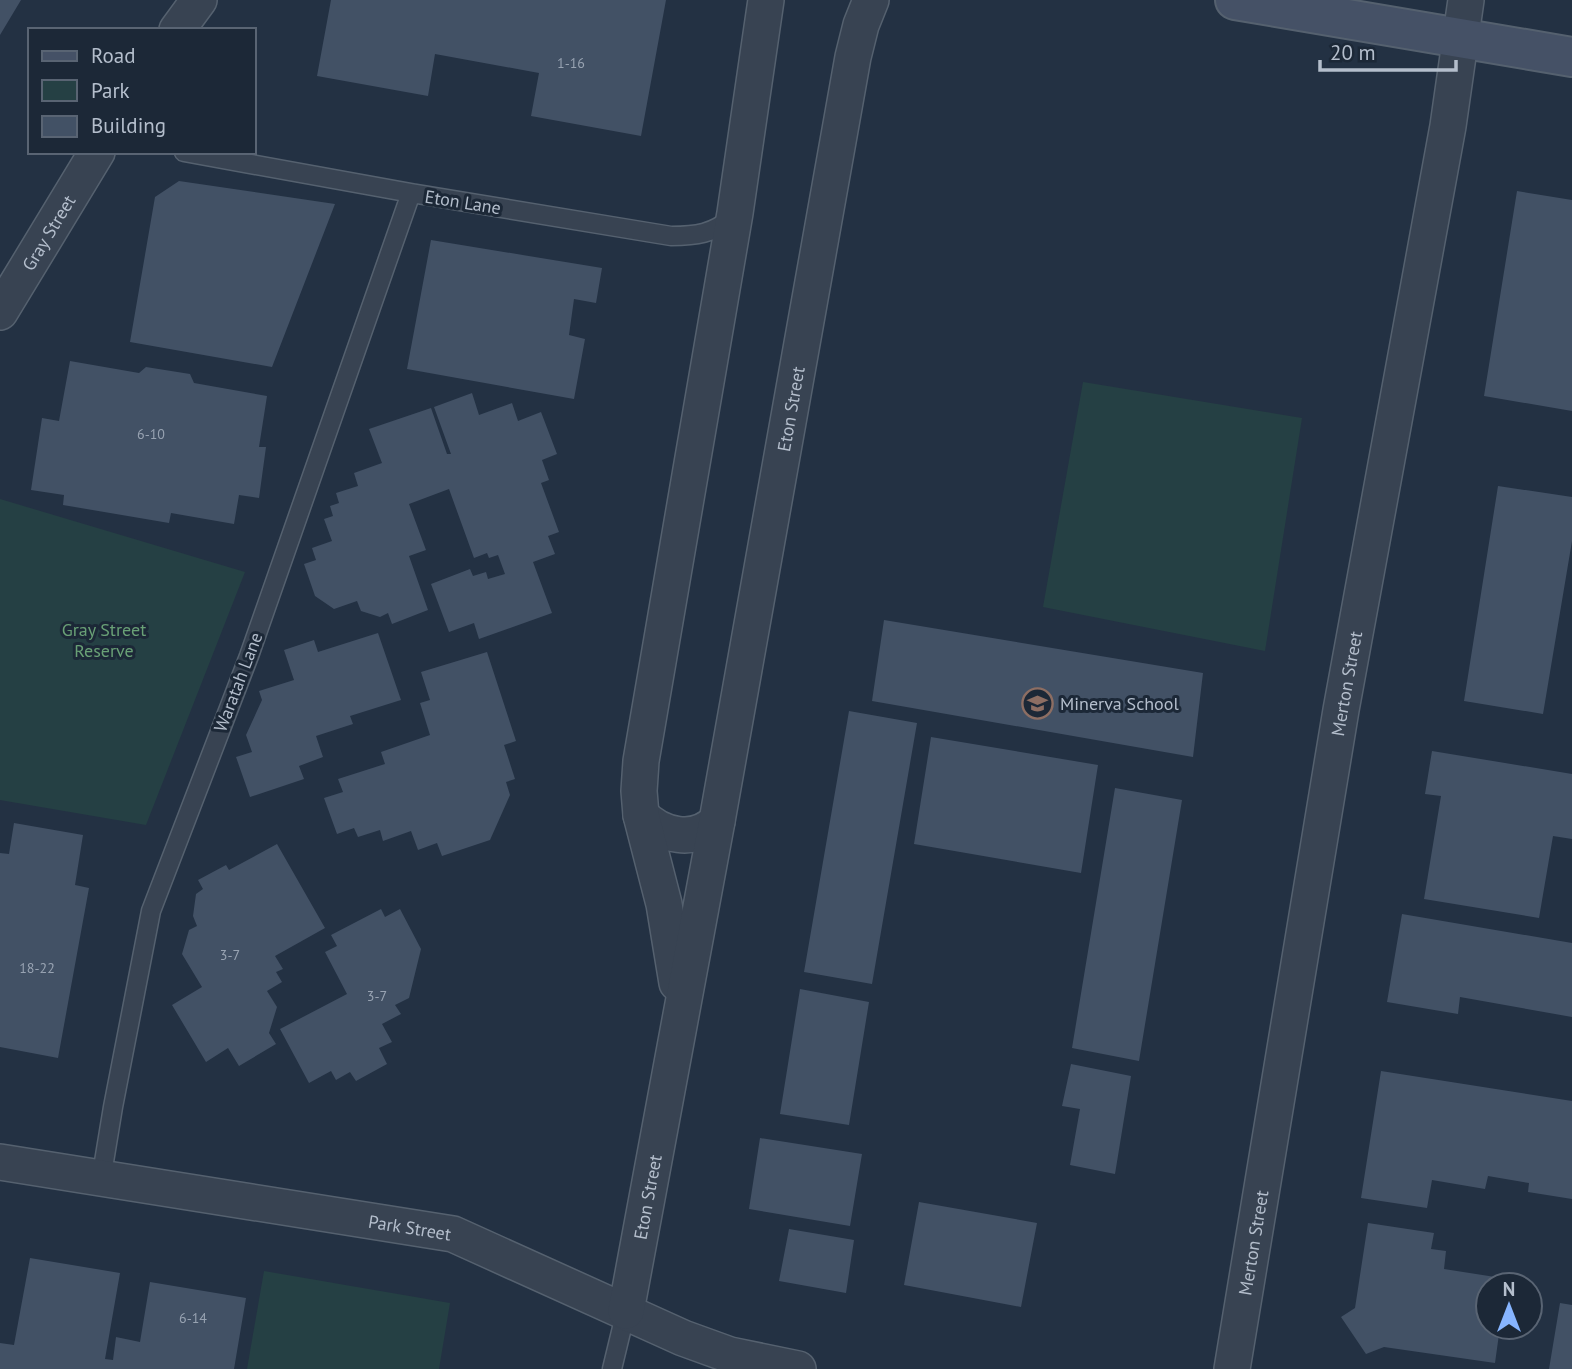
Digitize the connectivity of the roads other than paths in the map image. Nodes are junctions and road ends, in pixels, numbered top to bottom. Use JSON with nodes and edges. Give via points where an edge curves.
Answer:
{"nodes":[{"id":1,"x":766,"y":0,"type":"edge"},
{"id":2,"x":871,"y":0,"type":"edge"},
{"id":3,"x":1235,"y":0,"type":"edge"},
{"id":4,"x":1466,"y":0,"type":"edge"},
{"id":5,"x":1462,"y":38,"type":"junction"},
{"id":6,"x":1572,"y":57,"type":"edge"},
{"id":7,"x":99,"y":154,"type":"edge"},
{"id":8,"x":203,"y":154,"type":"edge"},
{"id":9,"x":411,"y":193,"type":"junction"},
{"id":10,"x":735,"y":213,"type":"junction"},
{"id":11,"x":0,"y":312,"type":"edge"},
{"id":12,"x":641,"y":815,"type":"junction"},
{"id":13,"x":717,"y":821,"type":"junction"},
{"id":14,"x":678,"y":1024,"type":"junction"},
{"id":15,"x":0,"y":1162,"type":"edge"},
{"id":16,"x":101,"y":1180,"type":"junction"},
{"id":17,"x":626,"y":1311,"type":"junction"},
{"id":18,"x":612,"y":1369,"type":"edge"},
{"id":19,"x":798,"y":1369,"type":"edge"},
{"id":20,"x":1232,"y":1369,"type":"edge"}],
"edges":[{"from":1,"to":10,"type":"street","name":"Eton Street"},
{"from":2,"to":13,"type":"street","name":"Eton Street","via":[[853,57]]},
{"from":3,"to":5,"type":"street"},
{"from":4,"to":5,"type":"street","name":"Merton Street"},
{"from":5,"to":6,"type":"street"},
{"from":5,"to":20,"type":"street","name":"Merton Street","via":[[1341,710]]},
{"from":7,"to":11,"type":"street","name":"Gray Street"},
{"from":8,"to":9,"type":"lane","name":"Eton Lane"},
{"from":9,"to":10,"type":"lane","name":"Eton Lane","via":[[671,236],[702,234]]},
{"from":9,"to":16,"type":"lane","name":"Waratah Lane","via":[[249,656],[151,911]]},
{"from":10,"to":12,"type":"street","name":"Eton Street","via":[[641,761]]},
{"from":12,"to":13,"type":"street","via":[[671,834],[702,831]]},
{"from":12,"to":14,"type":"street","name":"Eton Street","via":[[673,952]]},
{"from":13,"to":14,"type":"street","name":"Eton Street"},
{"from":14,"to":17,"type":"street","name":"Eton Street"},
{"from":15,"to":16,"type":"street","name":"Park Street"},
{"from":16,"to":17,"type":"street","name":"Park Street","via":[[453,1234]]},
{"from":17,"to":18,"type":"lane","name":"Eton Street"},
{"from":17,"to":19,"type":"street","name":"Park Street","via":[[730,1356]]}]}
